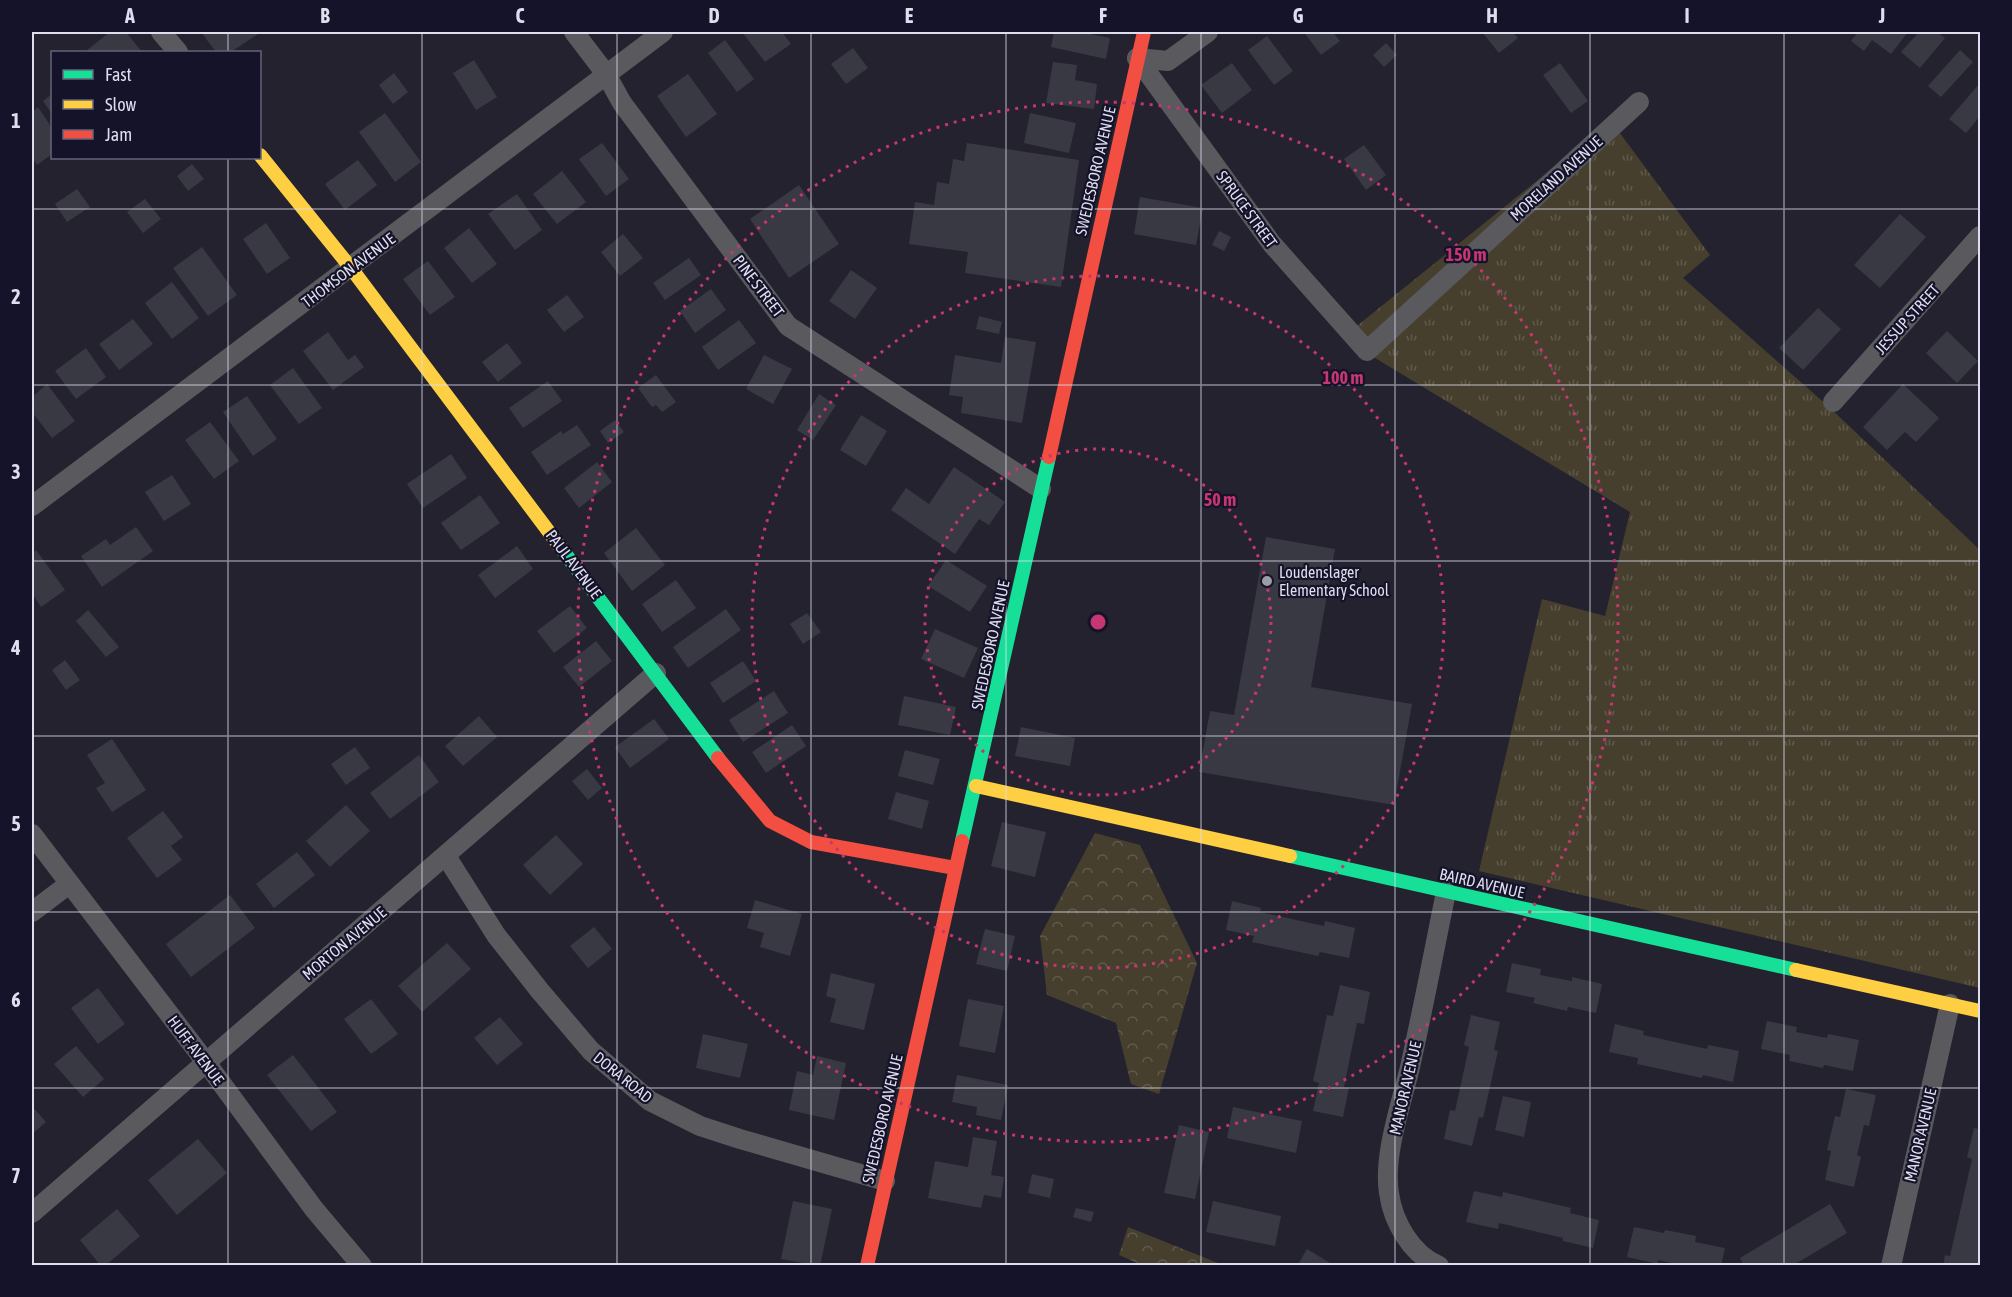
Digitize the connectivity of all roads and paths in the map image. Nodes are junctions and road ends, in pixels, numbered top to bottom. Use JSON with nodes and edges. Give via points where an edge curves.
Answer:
{"nodes":[{"id":1,"x":161,"y":32,"type":"edge"},
{"id":2,"x":574,"y":32,"type":"edge"},
{"id":3,"x":663,"y":32,"type":"edge"},
{"id":4,"x":1144,"y":32,"type":"edge"},
{"id":5,"x":1208,"y":32,"type":"edge"},
{"id":6,"x":177,"y":51,"type":"edge"},
{"id":7,"x":1137,"y":58,"type":"junction"},
{"id":8,"x":606,"y":74,"type":"junction"},
{"id":9,"x":1639,"y":102,"type":"dead end"},
{"id":10,"x":261,"y":156,"type":"edge"},
{"id":11,"x":1980,"y":236,"type":"edge"},
{"id":12,"x":351,"y":268,"type":"junction"},
{"id":13,"x":1367,"y":351,"type":"joint"},
{"id":14,"x":1833,"y":402,"type":"dead end"},
{"id":15,"x":1041,"y":489,"type":"junction"},
{"id":16,"x":32,"y":506,"type":"edge"},
{"id":17,"x":656,"y":673,"type":"junction"},
{"id":18,"x":976,"y":786,"type":"junction"},
{"id":19,"x":32,"y":834,"type":"edge"},
{"id":20,"x":446,"y":856,"type":"junction"},
{"id":21,"x":954,"y":868,"type":"junction"},
{"id":22,"x":69,"y":884,"type":"junction"},
{"id":23,"x":1446,"y":892,"type":"junction"},
{"id":24,"x":32,"y":912,"type":"edge"},
{"id":25,"x":1950,"y":1004,"type":"junction"},
{"id":26,"x":1980,"y":1011,"type":"edge"},
{"id":27,"x":205,"y":1061,"type":"junction"},
{"id":28,"x":885,"y":1181,"type":"junction"},
{"id":29,"x":32,"y":1213,"type":"edge"},
{"id":30,"x":362,"y":1266,"type":"edge"},
{"id":31,"x":867,"y":1266,"type":"edge"},
{"id":32,"x":1439,"y":1266,"type":"edge"},
{"id":33,"x":1891,"y":1266,"type":"edge"}],
"edges":[{"from":1,"to":6,"type":"street"},
{"from":2,"to":8,"type":"street","name":"PINE STREET"},
{"from":3,"to":8,"type":"street","name":"THOMSON AVENUE"},
{"from":4,"to":7,"type":"street","name":"SWEDESBORO AVENUE"},
{"from":5,"to":7,"type":"street","via":[[1168,61]]},
{"from":7,"to":13,"type":"street","name":"SPRUCE STREET","via":[[1272,244]]},
{"from":7,"to":15,"type":"street","name":"SWEDESBORO AVENUE"},
{"from":8,"to":12,"type":"street","name":"THOMSON AVENUE"},
{"from":8,"to":15,"type":"street","name":"PINE STREET","via":[[622,103],[788,326]]},
{"from":9,"to":13,"type":"street","name":"MORELAND AVENUE"},
{"from":10,"to":12,"type":"street","name":"PAUL AVENUE"},
{"from":11,"to":14,"type":"street","name":"JESSUP STREET"},
{"from":12,"to":16,"type":"street","name":"THOMSON AVENUE"},
{"from":12,"to":17,"type":"street","name":"PAUL AVENUE"},
{"from":15,"to":18,"type":"street","name":"SWEDESBORO AVENUE"},
{"from":17,"to":20,"type":"street","name":"MORTON AVENUE"},
{"from":17,"to":21,"type":"street","name":"PAUL AVENUE","via":[[735,781],[770,821],[812,842]]},
{"from":18,"to":21,"type":"street","name":"SWEDESBORO AVENUE"},
{"from":18,"to":23,"type":"street","name":"BAIRD AVENUE"},
{"from":19,"to":22,"type":"street","name":"HUFF AVENUE"},
{"from":20,"to":27,"type":"street","name":"MORTON AVENUE"},
{"from":20,"to":28,"type":"street","name":"DORA ROAD","via":[[496,934],[540,991],[591,1051],[650,1101],[700,1126]]},
{"from":21,"to":28,"type":"street","name":"SWEDESBORO AVENUE"},
{"from":22,"to":24,"type":"street"},
{"from":22,"to":27,"type":"street","name":"HUFF AVENUE"},
{"from":23,"to":25,"type":"street","name":"BAIRD AVENUE"},
{"from":23,"to":32,"type":"street","name":"MANOR AVENUE","via":[[1388,1160],[1388,1192],[1394,1218],[1409,1241]]},
{"from":25,"to":26,"type":"street","name":"BAIRD AVENUE"},
{"from":25,"to":33,"type":"street","name":"MANOR AVENUE"},
{"from":27,"to":29,"type":"street","name":"MORTON AVENUE"},
{"from":27,"to":30,"type":"street","name":"HUFF AVENUE","via":[[314,1209]]},
{"from":28,"to":31,"type":"street","name":"SWEDESBORO AVENUE"}]}
